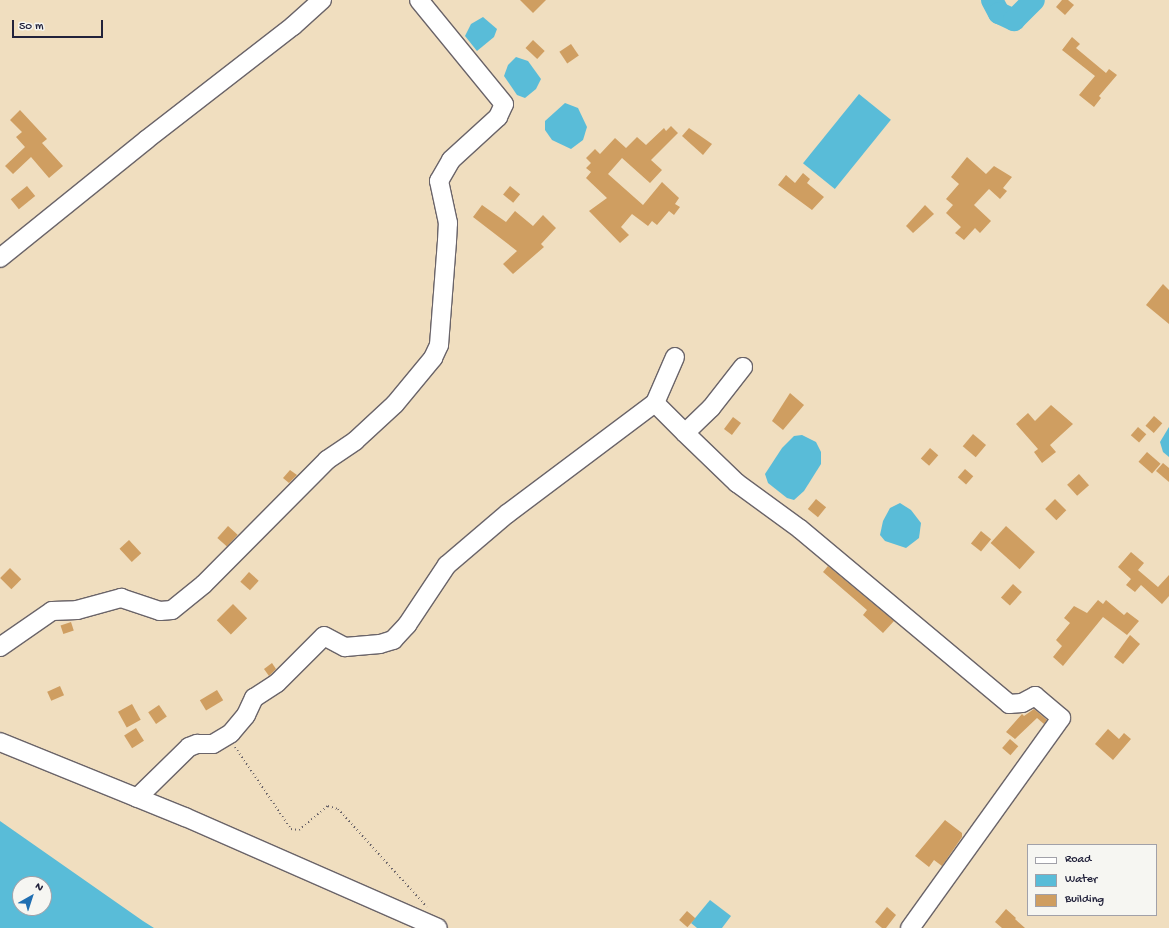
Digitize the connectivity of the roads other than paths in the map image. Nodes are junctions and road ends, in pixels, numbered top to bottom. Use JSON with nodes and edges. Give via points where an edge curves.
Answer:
{"nodes":[{"id":1,"x":322,"y":0,"type":"edge"},
{"id":2,"x":419,"y":0,"type":"edge"},
{"id":3,"x":0,"y":258,"type":"edge"},
{"id":4,"x":675,"y":356,"type":"dead end"},
{"id":5,"x":743,"y":366,"type":"dead end"},
{"id":6,"x":655,"y":403,"type":"junction"},
{"id":7,"x":685,"y":433,"type":"junction"},
{"id":8,"x":0,"y":647,"type":"edge"},
{"id":9,"x":0,"y":742,"type":"edge"},
{"id":10,"x":137,"y":798,"type":"junction"},
{"id":11,"x":435,"y":920,"type":"edge"},
{"id":12,"x":910,"y":928,"type":"edge"}],
"edges":[{"from":1,"to":3,"type":"street","via":[[293,26]]},
{"from":2,"to":8,"type":"street","via":[[504,104],[498,117],[451,160],[439,182],[448,223],[448,235],[439,345],[433,358],[395,404],[355,441],[327,460],[204,584],[172,610],[160,610],[121,598],[77,610],[52,611]]},
{"from":4,"to":6,"type":"street"},
{"from":5,"to":7,"type":"street","via":[[711,408]]},
{"from":6,"to":7,"type":"street"},
{"from":6,"to":10,"type":"street","via":[[507,514],[447,565],[407,625],[393,640],[380,644],[345,647],[324,636],[278,683],[254,698],[246,715],[228,736],[213,744],[189,747]]},
{"from":7,"to":12,"type":"street","via":[[737,483],[800,529],[1009,704],[1022,703],[1035,696],[1061,718]]},
{"from":9,"to":10,"type":"street"},
{"from":10,"to":11,"type":"street"}]}
